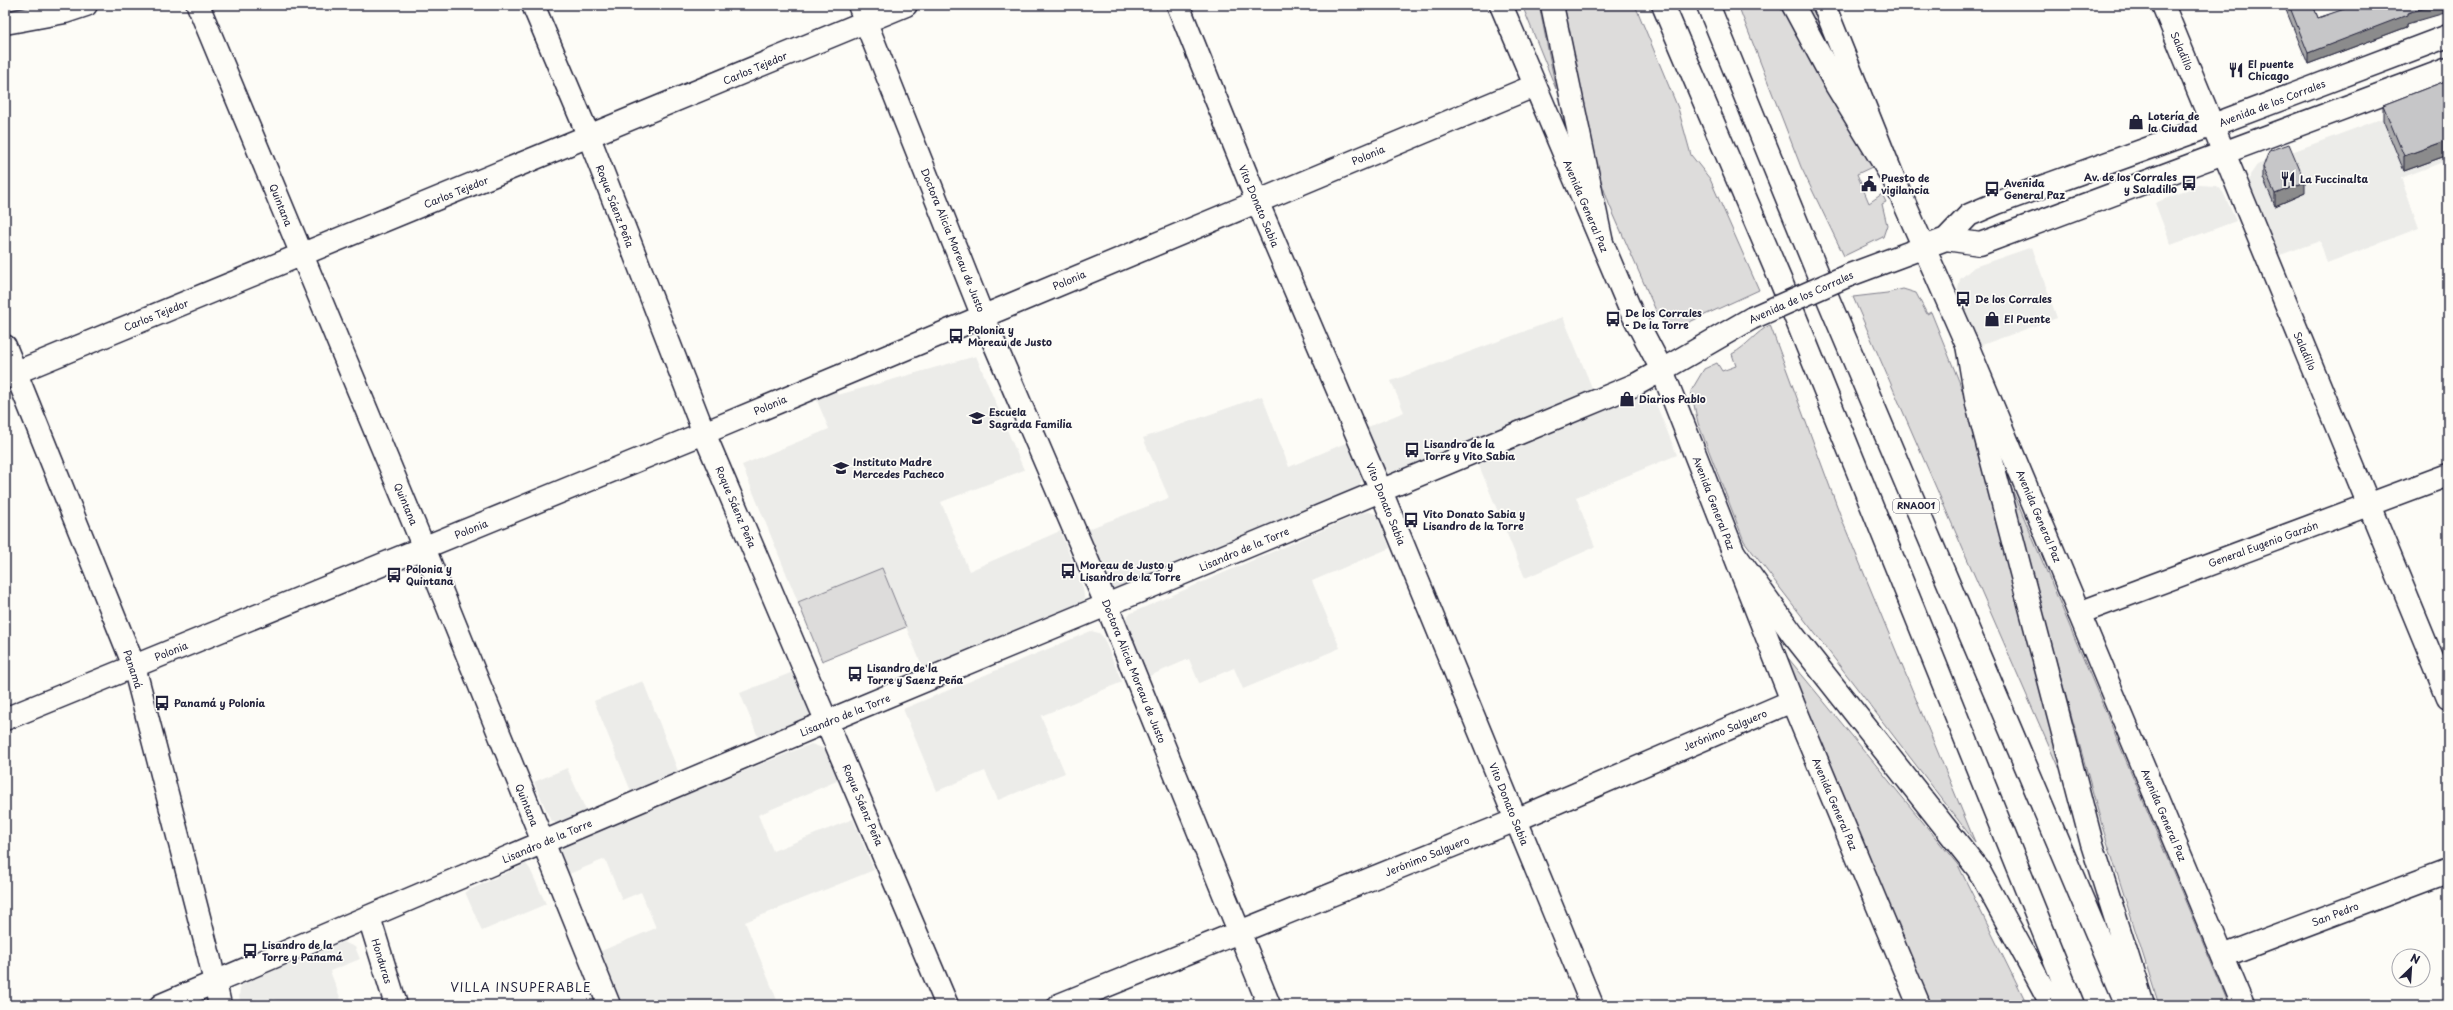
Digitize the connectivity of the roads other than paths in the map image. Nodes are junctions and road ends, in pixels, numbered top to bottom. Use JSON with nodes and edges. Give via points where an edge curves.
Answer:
{"nodes":[{"id":1,"x":86,"y":5,"type":"edge"},
{"id":2,"x":198,"y":5,"type":"edge"},
{"id":3,"x":533,"y":5,"type":"edge"},
{"id":4,"x":906,"y":5,"type":"edge"},
{"id":5,"x":1178,"y":5,"type":"edge"},
{"id":6,"x":1501,"y":5,"type":"edge"},
{"id":7,"x":1552,"y":5,"type":"edge"},
{"id":8,"x":1663,"y":5,"type":"edge"},
{"id":9,"x":1708,"y":5,"type":"edge"},
{"id":10,"x":1793,"y":5,"type":"edge"},
{"id":11,"x":1824,"y":5,"type":"edge"},
{"id":12,"x":2163,"y":5,"type":"edge"},
{"id":13,"x":863,"y":13,"type":"edge"},
{"id":14,"x":5,"y":23,"type":"edge"},
{"id":15,"x":2448,"y":36,"type":"edge"},
{"id":16,"x":2448,"y":69,"type":"edge"},
{"id":17,"x":1534,"y":86,"type":"junction"},
{"id":18,"x":2213,"y":125,"type":"junction"},
{"id":19,"x":589,"y":137,"type":"junction"},
{"id":20,"x":2223,"y":153,"type":"junction"},
{"id":21,"x":1895,"y":182,"type":"junction"},
{"id":22,"x":1257,"y":202,"type":"junction"},
{"id":23,"x":1946,"y":239,"type":"junction"},
{"id":24,"x":1602,"y":243,"type":"junction"},
{"id":25,"x":1924,"y":248,"type":"junction"},
{"id":26,"x":302,"y":255,"type":"junction"},
{"id":27,"x":983,"y":317,"type":"junction"},
{"id":28,"x":1967,"y":344,"type":"junction"},
{"id":29,"x":5,"y":346,"type":"edge"},
{"id":30,"x":1662,"y":370,"type":"junction"},
{"id":31,"x":10,"y":375,"type":"edge"},
{"id":32,"x":704,"y":433,"type":"junction"},
{"id":33,"x":2448,"y":475,"type":"edge"},
{"id":34,"x":1382,"y":491,"type":"junction"},
{"id":35,"x":2369,"y":504,"type":"junction"},
{"id":36,"x":424,"y":548,"type":"junction"},
{"id":37,"x":1732,"y":550,"type":"junction"},
{"id":38,"x":1107,"y":606,"type":"junction"},
{"id":39,"x":2079,"y":612,"type":"junction"},
{"id":40,"x":134,"y":666,"type":"junction"},
{"id":41,"x":2448,"y":696,"type":"edge"},
{"id":42,"x":1792,"y":702,"type":"junction"},
{"id":43,"x":5,"y":719,"type":"edge"},
{"id":44,"x":828,"y":721,"type":"junction"},
{"id":45,"x":1516,"y":820,"type":"junction"},
{"id":46,"x":542,"y":843,"type":"junction"},
{"id":47,"x":2448,"y":871,"type":"edge"},
{"id":48,"x":369,"y":917,"type":"junction"},
{"id":49,"x":1240,"y":932,"type":"junction"},
{"id":50,"x":2223,"y":956,"type":"junction"},
{"id":51,"x":215,"y":982,"type":"junction"},
{"id":52,"x":161,"y":1005,"type":"edge"},
{"id":53,"x":220,"y":1005,"type":"edge"},
{"id":54,"x":396,"y":1005,"type":"edge"},
{"id":55,"x":609,"y":1005,"type":"edge"},
{"id":56,"x":947,"y":1005,"type":"edge"},
{"id":57,"x":1059,"y":1005,"type":"edge"},
{"id":58,"x":1269,"y":1005,"type":"edge"},
{"id":59,"x":1592,"y":1005,"type":"edge"},
{"id":60,"x":1919,"y":1005,"type":"edge"},
{"id":61,"x":2052,"y":1005,"type":"edge"},
{"id":62,"x":2073,"y":1005,"type":"edge"},
{"id":63,"x":2127,"y":1005,"type":"edge"},
{"id":64,"x":2143,"y":1005,"type":"edge"},
{"id":65,"x":2243,"y":1005,"type":"edge"}],
"edges":[{"from":1,"to":14,"type":"main road","via":[[65,12]]},
{"from":2,"to":26,"type":"main road","name":"Quintana"},
{"from":3,"to":19,"type":"main road","name":"Roque Sáenz Peña"},
{"from":4,"to":13,"type":"main road","name":"Carlos Tejedor"},
{"from":5,"to":22,"type":"main road","name":"Vito Donato Sabia"},
{"from":6,"to":17,"type":"main road","name":"Avenida General Paz"},
{"from":7,"to":24,"type":"main road"},
{"from":8,"to":62,"type":"main road","via":[[1785,292]]},
{"from":9,"to":63,"type":"main road","number":"RNA001","via":[[1829,301]]},
{"from":10,"to":21,"type":"main road","via":[[1836,85]]},
{"from":11,"to":21,"type":"main road","name":"Avenida General Paz"},
{"from":12,"to":18,"type":"main road","name":"Saladillo"},
{"from":13,"to":19,"type":"main road","name":"Carlos Tejedor"},
{"from":13,"to":27,"type":"main road","name":"Doctora Alicia Moreau de Justo"},
{"from":15,"to":18,"type":"main road","name":"Avenida de los Corrales"},
{"from":16,"to":20,"type":"main road"},
{"from":17,"to":22,"type":"main road","name":"Polonia"},
{"from":17,"to":24,"type":"main road","name":"Avenida General Paz"},
{"from":18,"to":20,"type":"main road","name":"Saladillo"},
{"from":18,"to":23,"type":"main road","name":"Avenida de los Corrales","via":[[1969,215]]},
{"from":19,"to":26,"type":"main road","name":"Carlos Tejedor"},
{"from":19,"to":32,"type":"main road","name":"Roque Sáenz Peña"},
{"from":20,"to":23,"type":"main road","via":[[1980,244]]},
{"from":20,"to":35,"type":"main road","name":"Saladillo"},
{"from":21,"to":25,"type":"main road","name":"Avenida General Paz"},
{"from":22,"to":27,"type":"main road","name":"Polonia"},
{"from":22,"to":34,"type":"main road","name":"Vito Donato Sabia"},
{"from":23,"to":25,"type":"main road","name":"Avenida de los Corrales"},
{"from":24,"to":30,"type":"main road","name":"Avenida General Paz","via":[[1630,309]]},
{"from":25,"to":28,"type":"main road","name":"Avenida General Paz"},
{"from":25,"to":30,"type":"main road","name":"Avenida de los Corrales","bridge":true,"via":[[1847,276],[1752,318]]},
{"from":26,"to":31,"type":"main road","name":"Carlos Tejedor"},
{"from":26,"to":36,"type":"main road","name":"Quintana"},
{"from":27,"to":32,"type":"main road","name":"Polonia"},
{"from":27,"to":38,"type":"main road","name":"Doctora Alicia Moreau de Justo"},
{"from":28,"to":39,"type":"main road","name":"Avenida General Paz"},
{"from":28,"to":64,"type":"main road","via":[[1977,404],[2092,844]]},
{"from":29,"to":31,"type":"main road","name":"Panamá"},
{"from":30,"to":34,"type":"main road","name":"Lisandro de la Torre","via":[[1637,384]]},
{"from":30,"to":37,"type":"main road","name":"Avenida General Paz"},
{"from":31,"to":40,"type":"main road","name":"Panamá"},
{"from":32,"to":36,"type":"main road","name":"Polonia"},
{"from":32,"to":44,"type":"main road","name":"Roque Sáenz Peña"},
{"from":33,"to":35,"type":"main road","name":"General Eugenio Garzón"},
{"from":34,"to":38,"type":"main road","name":"Lisandro de la Torre"},
{"from":34,"to":45,"type":"main road","name":"Vito Donato Sabia"},
{"from":35,"to":39,"type":"main road","name":"General Eugenio Garzón"},
{"from":35,"to":41,"type":"main road","name":"Saladillo"},
{"from":36,"to":40,"type":"main road","name":"Polonia"},
{"from":36,"to":46,"type":"main road","name":"Quintana"},
{"from":37,"to":42,"type":"main road","name":"Avenida General Paz"},
{"from":37,"to":61,"type":"main road","via":[[1794,636],[1978,869]]},
{"from":38,"to":44,"type":"main road","name":"Lisandro de la Torre"},
{"from":38,"to":49,"type":"main road","name":"Doctora Alicia Moreau de Justo"},
{"from":39,"to":50,"type":"main road","name":"Avenida General Paz"},
{"from":40,"to":43,"type":"main road","name":"Polonia"},
{"from":40,"to":51,"type":"main road","name":"Panamá"},
{"from":42,"to":45,"type":"main road","name":"Jerónimo Salguero"},
{"from":42,"to":60,"type":"main road","name":"Avenida General Paz"},
{"from":44,"to":46,"type":"main road","name":"Lisandro de la Torre"},
{"from":44,"to":56,"type":"main road","name":"Roque Sáenz Peña"},
{"from":45,"to":49,"type":"main road","name":"Jerónimo Salguero"},
{"from":45,"to":59,"type":"main road","name":"Vito Donato Sabia"},
{"from":46,"to":48,"type":"main road","name":"Lisandro de la Torre"},
{"from":46,"to":55,"type":"main road","name":"Quintana"},
{"from":47,"to":50,"type":"main road","name":"San Pedro"},
{"from":48,"to":51,"type":"main road","name":"Lisandro de la Torre"},
{"from":48,"to":54,"type":"main road","name":"Honduras"},
{"from":49,"to":57,"type":"main road","name":"Jerónimo Salguero"},
{"from":49,"to":58,"type":"main road","name":"Doctora Alicia Moreau de Justo"},
{"from":50,"to":65,"type":"main road","name":"Avenida General Paz"},
{"from":51,"to":52,"type":"main road","name":"Lisandro de la Torre"},
{"from":51,"to":53,"type":"main road","name":"Panamá"}]}
